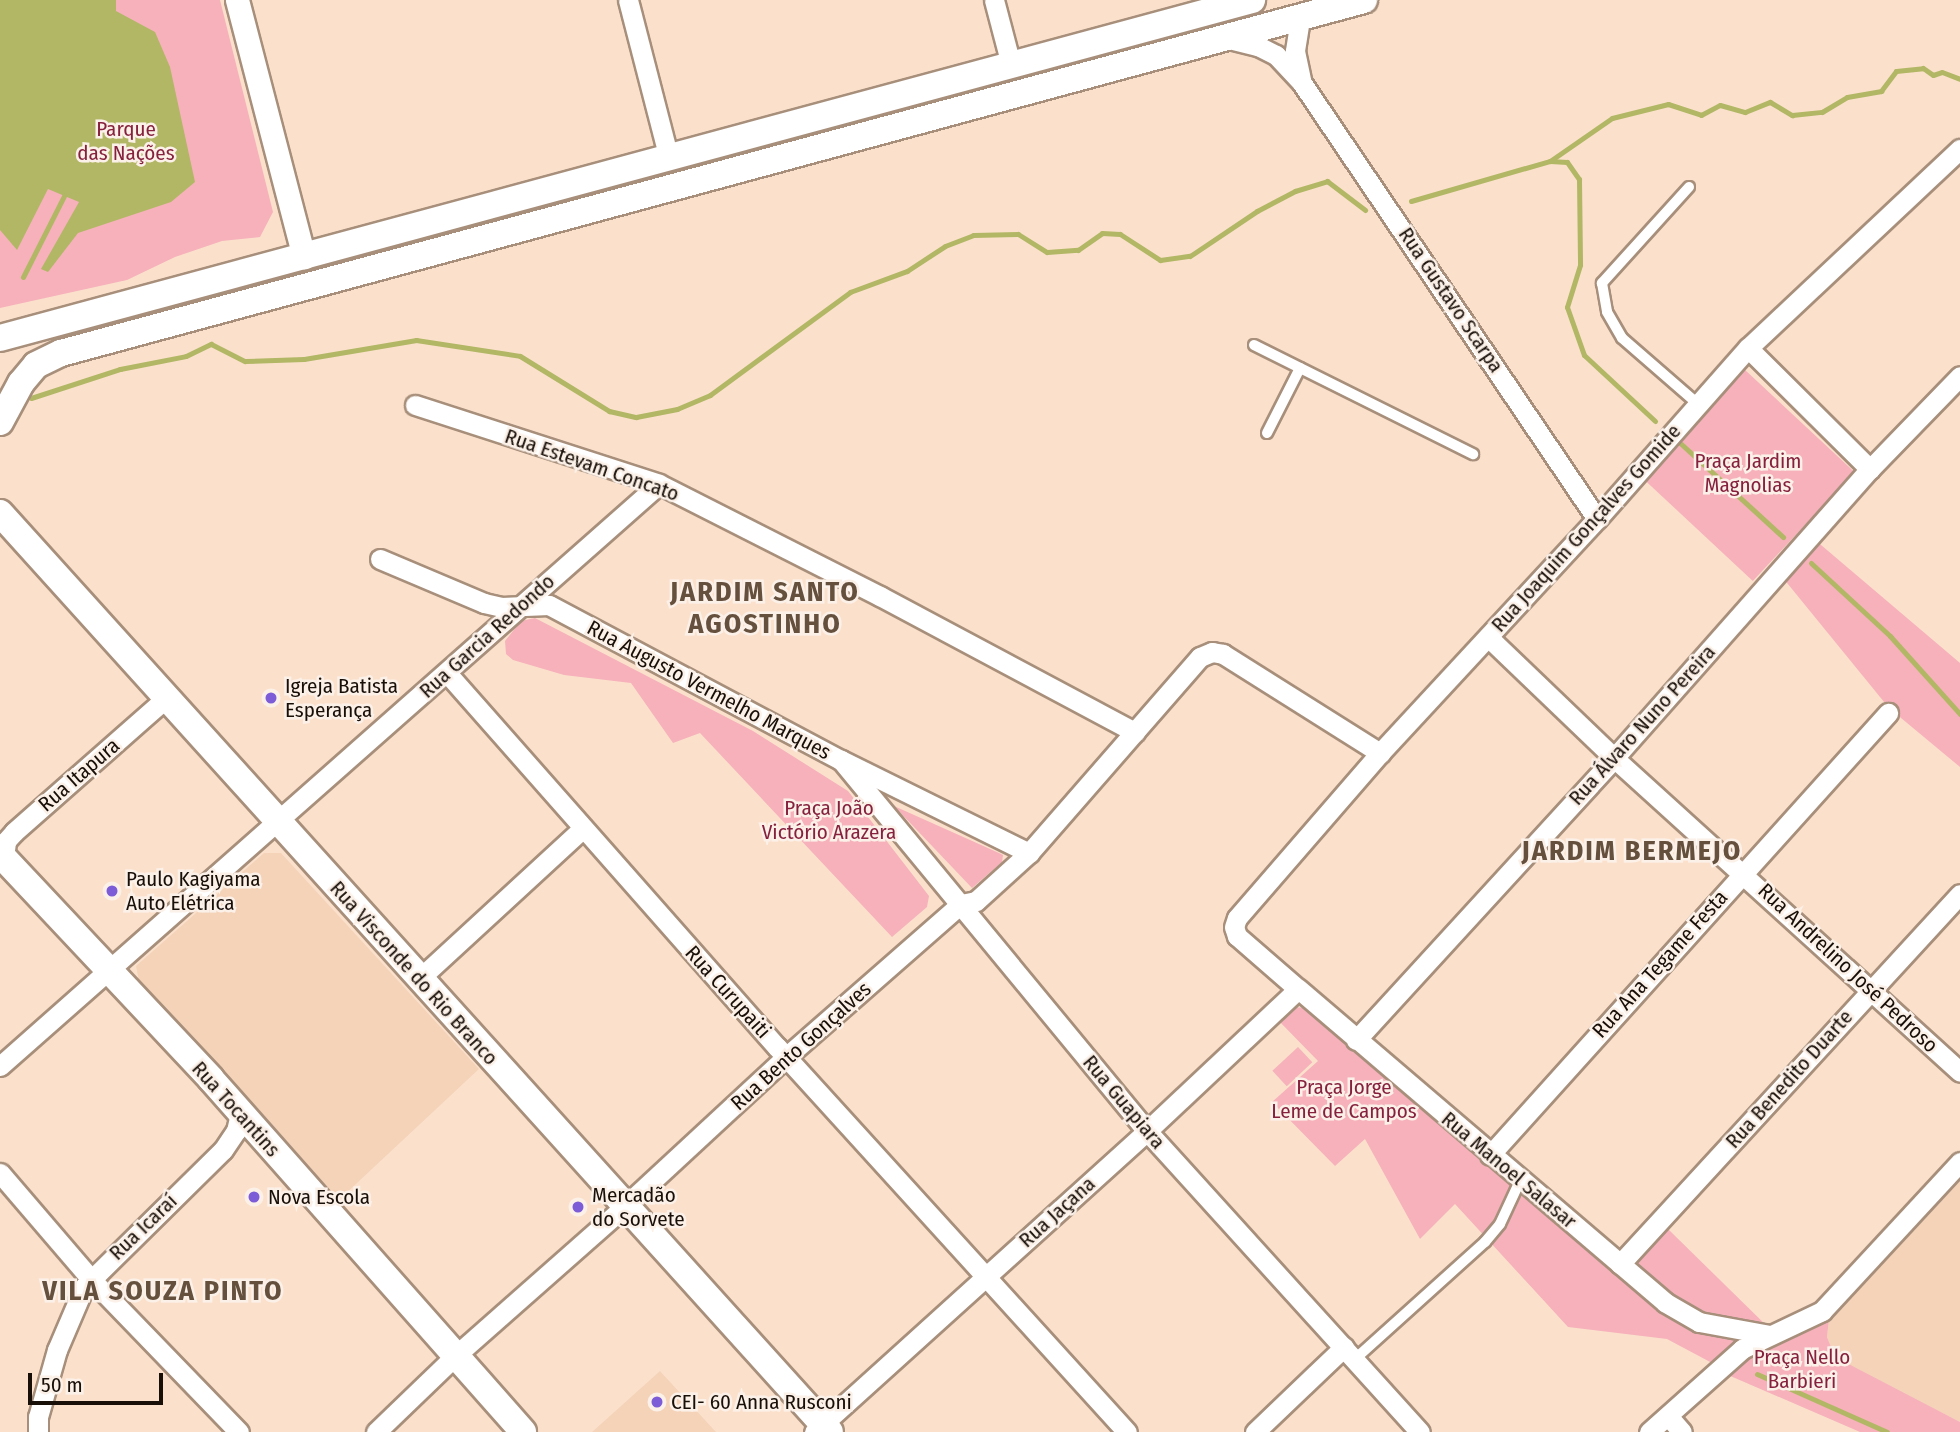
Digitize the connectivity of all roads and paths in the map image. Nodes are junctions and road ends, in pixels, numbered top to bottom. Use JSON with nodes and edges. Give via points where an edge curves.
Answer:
{"nodes":[{"id":1,"x":237,"y":0,"type":"edge"},
{"id":2,"x":628,"y":0,"type":"edge"},
{"id":3,"x":994,"y":0,"type":"edge"},
{"id":4,"x":1252,"y":0,"type":"edge"},
{"id":5,"x":1364,"y":0,"type":"edge"},
{"id":6,"x":1381,"y":0,"type":"edge"},
{"id":7,"x":1312,"y":16,"type":"junction"},
{"id":8,"x":1227,"y":39,"type":"junction"},
{"id":9,"x":1011,"y":65,"type":"junction"},
{"id":10,"x":1302,"y":83,"type":"junction"},
{"id":11,"x":1960,"y":149,"type":"edge"},
{"id":12,"x":669,"y":158,"type":"junction"},
{"id":13,"x":1689,"y":187,"type":"dead end"},
{"id":14,"x":304,"y":257,"type":"junction"},
{"id":15,"x":0,"y":338,"type":"edge"},
{"id":16,"x":1254,"y":345,"type":"dead end"},
{"id":17,"x":1748,"y":348,"type":"junction"},
{"id":18,"x":1300,"y":368,"type":"junction"},
{"id":19,"x":1960,"y":376,"type":"edge"},
{"id":20,"x":1698,"y":404,"type":"junction"},
{"id":21,"x":415,"y":405,"type":"dead end"},
{"id":22,"x":0,"y":422,"type":"edge"},
{"id":23,"x":1267,"y":433,"type":"dead end"},
{"id":24,"x":1473,"y":454,"type":"dead end"},
{"id":25,"x":1870,"y":469,"type":"junction"},
{"id":26,"x":659,"y":484,"type":"junction"},
{"id":27,"x":0,"y":513,"type":"edge"},
{"id":28,"x":1597,"y":519,"type":"junction"},
{"id":29,"x":380,"y":559,"type":"dead end"},
{"id":30,"x":522,"y":606,"type":"junction"},
{"id":31,"x":1488,"y":637,"type":"junction"},
{"id":32,"x":447,"y":673,"type":"junction"},
{"id":33,"x":166,"y":698,"type":"junction"},
{"id":34,"x":1888,"y":713,"type":"dead end"},
{"id":35,"x":1135,"y":732,"type":"junction"},
{"id":36,"x":1380,"y":753,"type":"junction"},
{"id":37,"x":1614,"y":758,"type":"junction"},
{"id":38,"x":841,"y":760,"type":"junction"},
{"id":39,"x":276,"y":821,"type":"junction"},
{"id":40,"x":583,"y":828,"type":"junction"},
{"id":41,"x":1029,"y":853,"type":"junction"},
{"id":42,"x":2,"y":856,"type":"edge"},
{"id":43,"x":1743,"y":872,"type":"junction"},
{"id":44,"x":1960,"y":894,"type":"edge"},
{"id":45,"x":961,"y":904,"type":"junction"},
{"id":46,"x":1234,"y":927,"type":"joint"},
{"id":47,"x":107,"y":969,"type":"junction"},
{"id":48,"x":419,"y":979,"type":"junction"},
{"id":49,"x":1298,"y":989,"type":"junction"},
{"id":50,"x":1871,"y":990,"type":"junction"},
{"id":51,"x":1356,"y":1040,"type":"junction"},
{"id":52,"x":786,"y":1057,"type":"junction"},
{"id":53,"x":0,"y":1066,"type":"edge"},
{"id":54,"x":1960,"y":1072,"type":"edge"},
{"id":55,"x":240,"y":1113,"type":"junction"},
{"id":56,"x":1147,"y":1131,"type":"junction"},
{"id":57,"x":1490,"y":1155,"type":"junction"},
{"id":58,"x":1960,"y":1162,"type":"edge"},
{"id":59,"x":0,"y":1173,"type":"edge"},
{"id":60,"x":1520,"y":1181,"type":"junction"},
{"id":61,"x":626,"y":1205,"type":"junction"},
{"id":62,"x":1620,"y":1264,"type":"junction"},
{"id":63,"x":986,"y":1275,"type":"junction"},
{"id":64,"x":91,"y":1279,"type":"junction"},
{"id":65,"x":1740,"y":1339,"type":"junction"},
{"id":66,"x":1350,"y":1353,"type":"junction"},
{"id":67,"x":455,"y":1356,"type":"junction"},
{"id":68,"x":1668,"y":1416,"type":"junction"},
{"id":69,"x":822,"y":1429,"type":"edge"},
{"id":70,"x":38,"y":1432,"type":"edge"},
{"id":71,"x":239,"y":1432,"type":"edge"},
{"id":72,"x":376,"y":1432,"type":"edge"},
{"id":73,"x":523,"y":1432,"type":"edge"},
{"id":74,"x":1127,"y":1432,"type":"edge"},
{"id":75,"x":1255,"y":1432,"type":"edge"},
{"id":76,"x":1420,"y":1432,"type":"edge"},
{"id":77,"x":1649,"y":1432,"type":"edge"},
{"id":78,"x":1682,"y":1432,"type":"edge"}],
"edges":[{"from":1,"to":14,"type":"street"},
{"from":2,"to":12,"type":"street"},
{"from":3,"to":9,"type":"street"},
{"from":4,"to":9,"type":"main road"},
{"from":5,"to":7,"type":"main road"},
{"from":6,"to":7,"type":"street"},
{"from":7,"to":8,"type":"main road"},
{"from":7,"to":10,"type":"street","name":"Rua Gustavo Scarpa","via":[[1295,51]]},
{"from":8,"to":10,"type":"street","name":"Rua Gustavo Scarpa","via":[[1276,55]]},
{"from":8,"to":22,"type":"main road","via":[[61,353],[36,365]]},
{"from":9,"to":12,"type":"main road"},
{"from":10,"to":28,"type":"street","name":"Rua Gustavo Scarpa"},
{"from":11,"to":17,"type":"street","name":"Rua Joaquim Gonçalves Gomide"},
{"from":12,"to":14,"type":"main road"},
{"from":13,"to":20,"type":"lane","via":[[1602,283],[1607,312],[1622,338]]},
{"from":14,"to":15,"type":"main road"},
{"from":16,"to":18,"type":"lane"},
{"from":17,"to":20,"type":"street","name":"Rua Joaquim Gonçalves Gomide"},
{"from":17,"to":25,"type":"street"},
{"from":18,"to":23,"type":"lane"},
{"from":18,"to":24,"type":"lane"},
{"from":19,"to":25,"type":"street","name":"Rua Álvaro Nuno Pereira"},
{"from":20,"to":28,"type":"street","name":"Rua Joaquim Gonçalves Gomide"},
{"from":21,"to":26,"type":"street","name":"Rua Estevam Concato"},
{"from":25,"to":37,"type":"street","name":"Rua Álvaro Nuno Pereira"},
{"from":26,"to":30,"type":"street","name":"Rua Garcia Redondo"},
{"from":26,"to":35,"type":"street","name":"Rua Estevam Concato"},
{"from":27,"to":33,"type":"main road","name":"Rua Visconde do Rio Branco"},
{"from":28,"to":31,"type":"street","name":"Rua Joaquim Gonçalves Gomide"},
{"from":29,"to":30,"type":"street","name":"Rua Augusto Vermelho Marques","via":[[484,603]]},
{"from":30,"to":32,"type":"street","name":"Rua Garcia Redondo"},
{"from":30,"to":38,"type":"street","name":"Rua Augusto Vermelho Marques","via":[[549,605]]},
{"from":31,"to":36,"type":"street","name":"Rua Joaquim Gonçalves Gomide"},
{"from":31,"to":37,"type":"street","name":"Rua Andrelino José Pedroso"},
{"from":32,"to":39,"type":"street","name":"Rua Garcia Redondo"},
{"from":32,"to":40,"type":"street","name":"Rua Curupaiti"},
{"from":33,"to":39,"type":"main road","name":"Rua Visconde do Rio Branco"},
{"from":33,"to":42,"type":"street","name":"Rua Itapura","via":[[13,832]]},
{"from":34,"to":43,"type":"street","name":"Rua Ana Tegame Festa"},
{"from":35,"to":36,"type":"street","name":"Rua Bento Gonçalves","via":[[1200,657],[1212,652],[1223,654]]},
{"from":35,"to":41,"type":"street","name":"Rua Bento Gonçalves"},
{"from":36,"to":46,"type":"street","name":"Rua Joaquim Gonçalves Gomide"},
{"from":37,"to":43,"type":"street","name":"Rua Andrelino José Pedroso"},
{"from":37,"to":51,"type":"street","name":"Rua Álvaro Nuno Pereira"},
{"from":38,"to":41,"type":"street","name":"Rua Augusto Vermelho Marques"},
{"from":38,"to":45,"type":"street","name":"Rua Guapiara"},
{"from":39,"to":47,"type":"street","name":"Rua Garcia Redondo"},
{"from":39,"to":48,"type":"main road","name":"Rua Visconde do Rio Branco"},
{"from":40,"to":48,"type":"street"},
{"from":40,"to":52,"type":"street","name":"Rua Curupaiti"},
{"from":41,"to":45,"type":"street","name":"Rua Bento Gonçalves","via":[[976,901]]},
{"from":42,"to":47,"type":"main road","name":"Rua Tocantins"},
{"from":43,"to":50,"type":"street","name":"Rua Andrelino José Pedroso"},
{"from":43,"to":57,"type":"street","name":"Rua Ana Tegame Festa"},
{"from":44,"to":50,"type":"street","name":"Rua Benedito Duarte"},
{"from":45,"to":52,"type":"street","name":"Rua Bento Gonçalves"},
{"from":45,"to":56,"type":"street","name":"Rua Guapiara"},
{"from":46,"to":49,"type":"street","name":"Rua Manoel Salasar","via":[[1237,936]]},
{"from":47,"to":53,"type":"street","name":"Rua Garcia Redondo"},
{"from":47,"to":55,"type":"main road","name":"Rua Tocantins"},
{"from":48,"to":61,"type":"main road","name":"Rua Visconde do Rio Branco"},
{"from":49,"to":51,"type":"street","name":"Rua Manoel Salasar"},
{"from":49,"to":56,"type":"street","name":"Rua Jaçana"},
{"from":50,"to":54,"type":"street","name":"Rua Andrelino José Pedroso"},
{"from":50,"to":62,"type":"street","name":"Rua Benedito Duarte"},
{"from":51,"to":57,"type":"street","name":"Rua Manoel Salasar"},
{"from":52,"to":61,"type":"street","name":"Rua Bento Gonçalves"},
{"from":52,"to":63,"type":"street","name":"Rua Curupaiti"},
{"from":55,"to":64,"type":"street","name":"Rua Icaraí","via":[[236,1131],[223,1150]]},
{"from":55,"to":67,"type":"main road","name":"Rua Tocantins"},
{"from":56,"to":63,"type":"street","name":"Rua Jaçana"},
{"from":56,"to":66,"type":"street","name":"Rua Guapiara"},
{"from":57,"to":60,"type":"street","name":"Rua Manoel Salasar"},
{"from":58,"to":65,"type":"street","via":[[1822,1311],[1770,1335]]},
{"from":59,"to":64,"type":"street"},
{"from":60,"to":62,"type":"street","name":"Rua Manoel Salasar"},
{"from":60,"to":66,"type":"lane","via":[[1500,1224],[1485,1242]]},
{"from":61,"to":67,"type":"street","name":"Rua Bento Gonçalves"},
{"from":61,"to":69,"type":"main road","name":"Rua Visconde do Rio Branco"},
{"from":62,"to":65,"type":"street","name":"Rua Manoel Salasar","via":[[1665,1302]]},
{"from":63,"to":69,"type":"street","name":"Rua Jaçana"},
{"from":63,"to":74,"type":"street","name":"Rua Curupaiti"},
{"from":64,"to":70,"type":"street","name":"Rua Icaraí","via":[[83,1287],[57,1350]]},
{"from":64,"to":71,"type":"street"},
{"from":65,"to":68,"type":"street"},
{"from":66,"to":75,"type":"street"},
{"from":66,"to":76,"type":"street","name":"Rua Guapiara"},
{"from":67,"to":72,"type":"street","name":"Rua Bento Gonçalves"},
{"from":67,"to":73,"type":"main road","name":"Rua Tocantins"},
{"from":68,"to":77,"type":"street"},
{"from":68,"to":78,"type":"street"}]}
